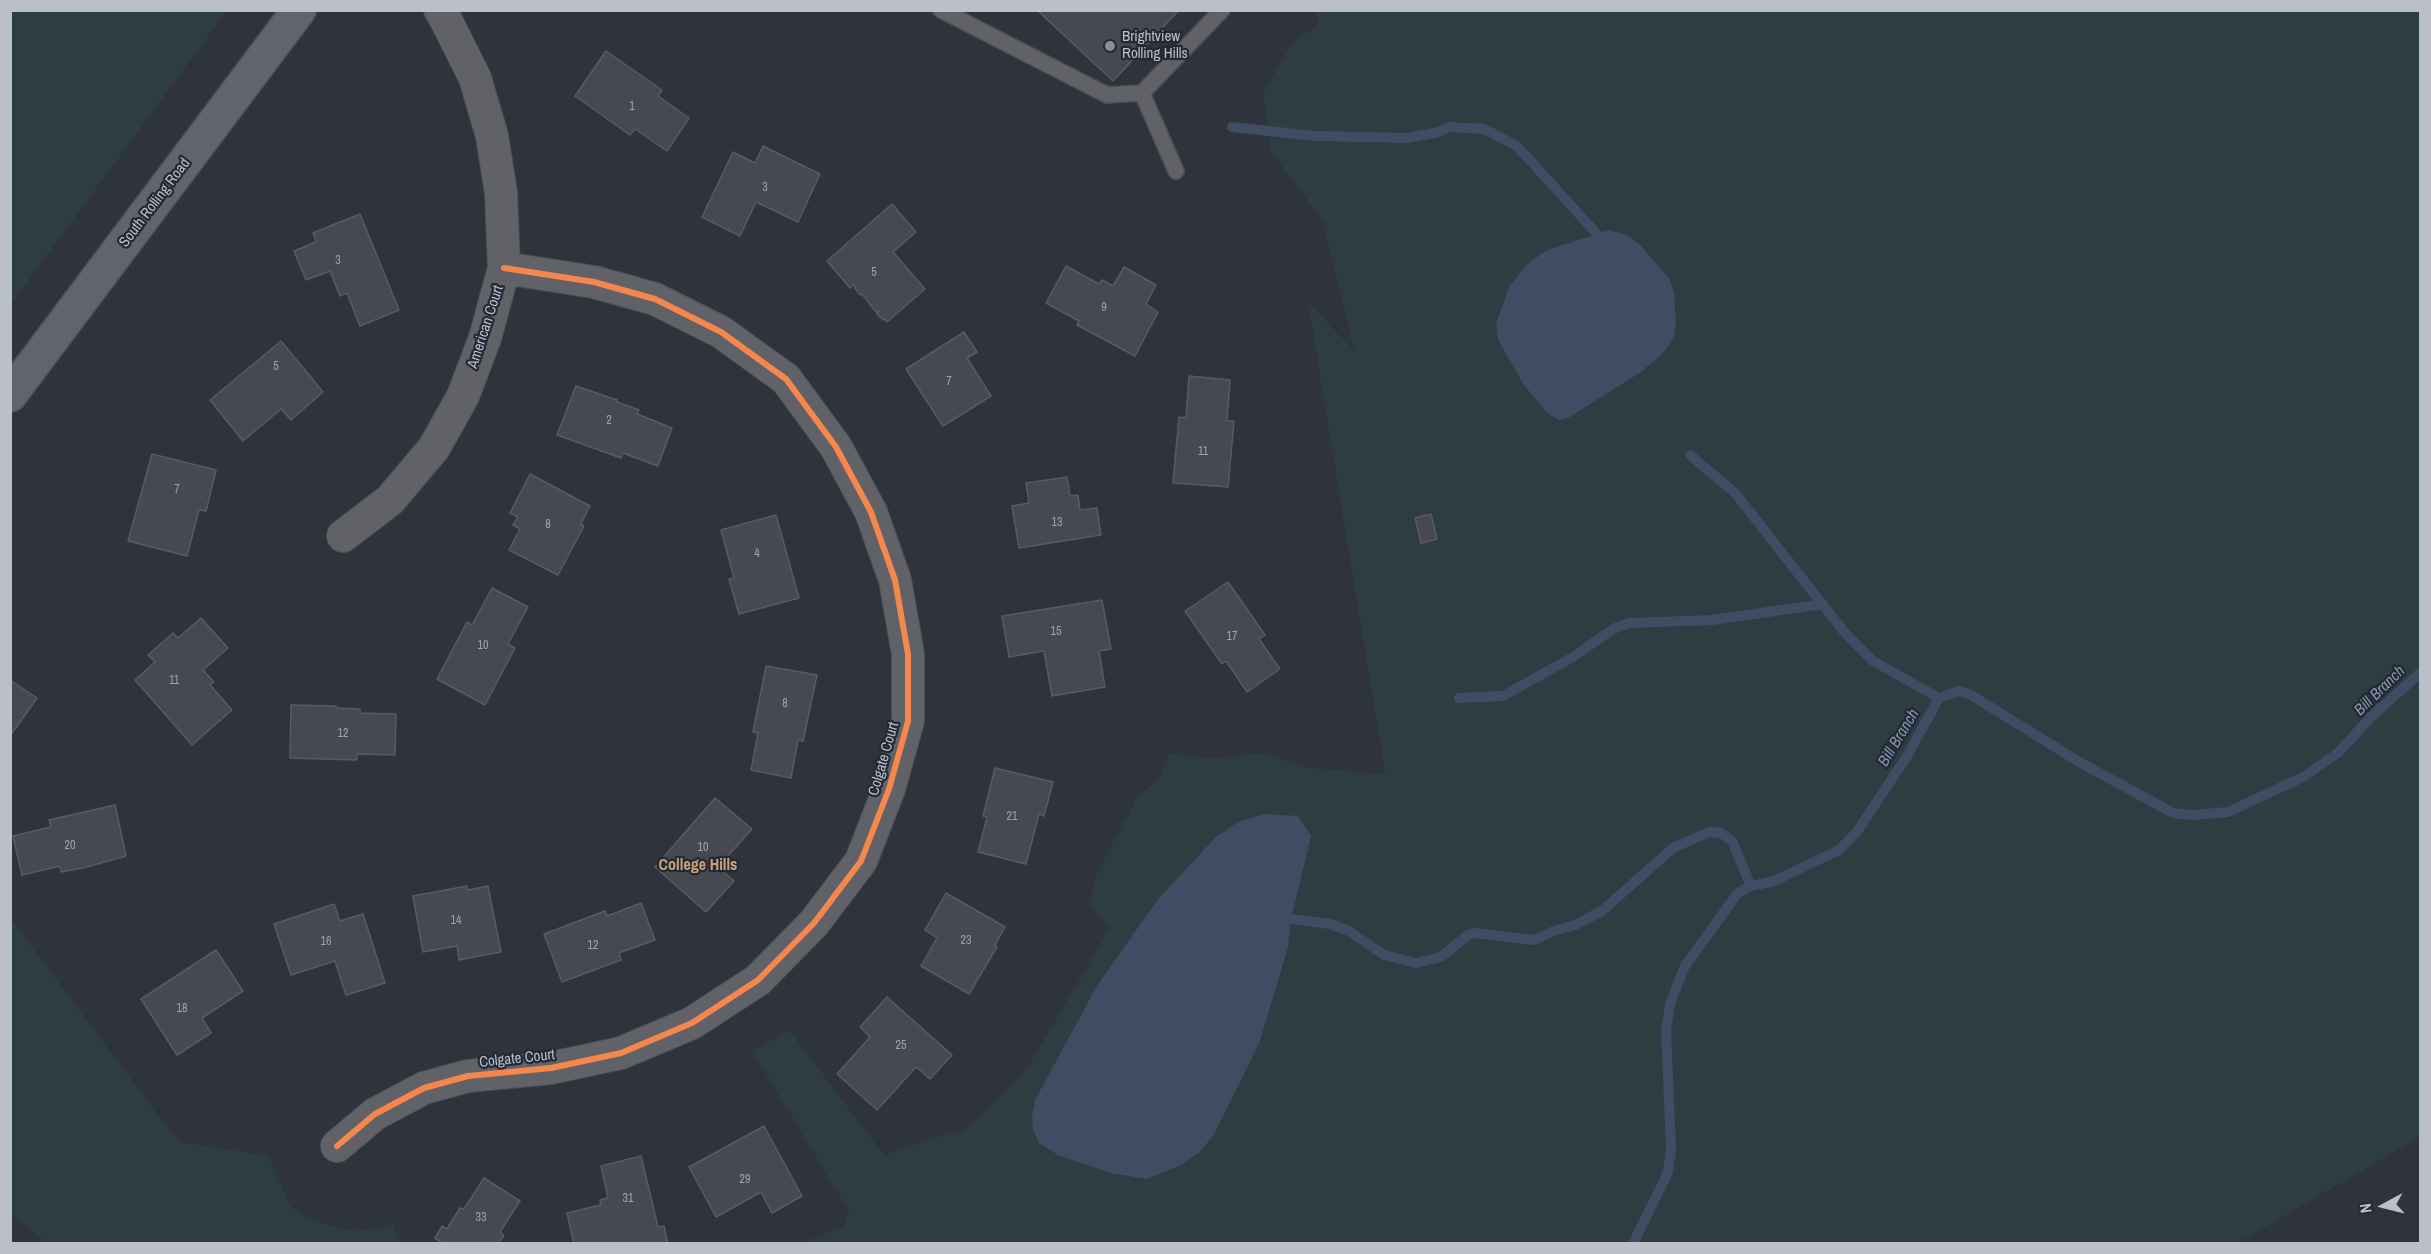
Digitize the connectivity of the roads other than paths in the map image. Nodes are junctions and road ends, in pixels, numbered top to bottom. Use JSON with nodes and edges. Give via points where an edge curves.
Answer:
{"nodes":[{"id":1,"x":299,"y":10,"type":"edge"},
{"id":2,"x":440,"y":10,"type":"edge"},
{"id":3,"x":940,"y":10,"type":"edge"},
{"id":4,"x":1222,"y":10,"type":"edge"},
{"id":5,"x":1142,"y":93,"type":"junction"},
{"id":6,"x":1176,"y":171,"type":"dead end"},
{"id":7,"x":504,"y":268,"type":"junction"},
{"id":8,"x":10,"y":395,"type":"edge"},
{"id":9,"x":343,"y":536,"type":"dead end"},
{"id":10,"x":337,"y":1146,"type":"dead end"}],
"edges":[{"from":1,"to":8,"type":"main road","name":"South Rolling Road"},
{"from":2,"to":7,"type":"street","name":"American Court","via":[[475,78],[492,136],[501,193]]},
{"from":3,"to":5,"type":"lane","via":[[1107,95]]},
{"from":4,"to":5,"type":"lane"},
{"from":5,"to":6,"type":"lane"},
{"from":7,"to":9,"type":"street","name":"American Court","via":[[482,348],[463,396],[434,448],[390,500]]},
{"from":7,"to":10,"type":"street","name":"Colgate Court","via":[[594,282],[656,299],[721,332],[786,379],[836,447],[871,512],[895,580],[908,654],[908,721],[889,789],[861,861],[814,923],[758,980],[693,1023],[621,1053],[551,1068],[468,1076],[424,1088],[375,1114]]}]}
